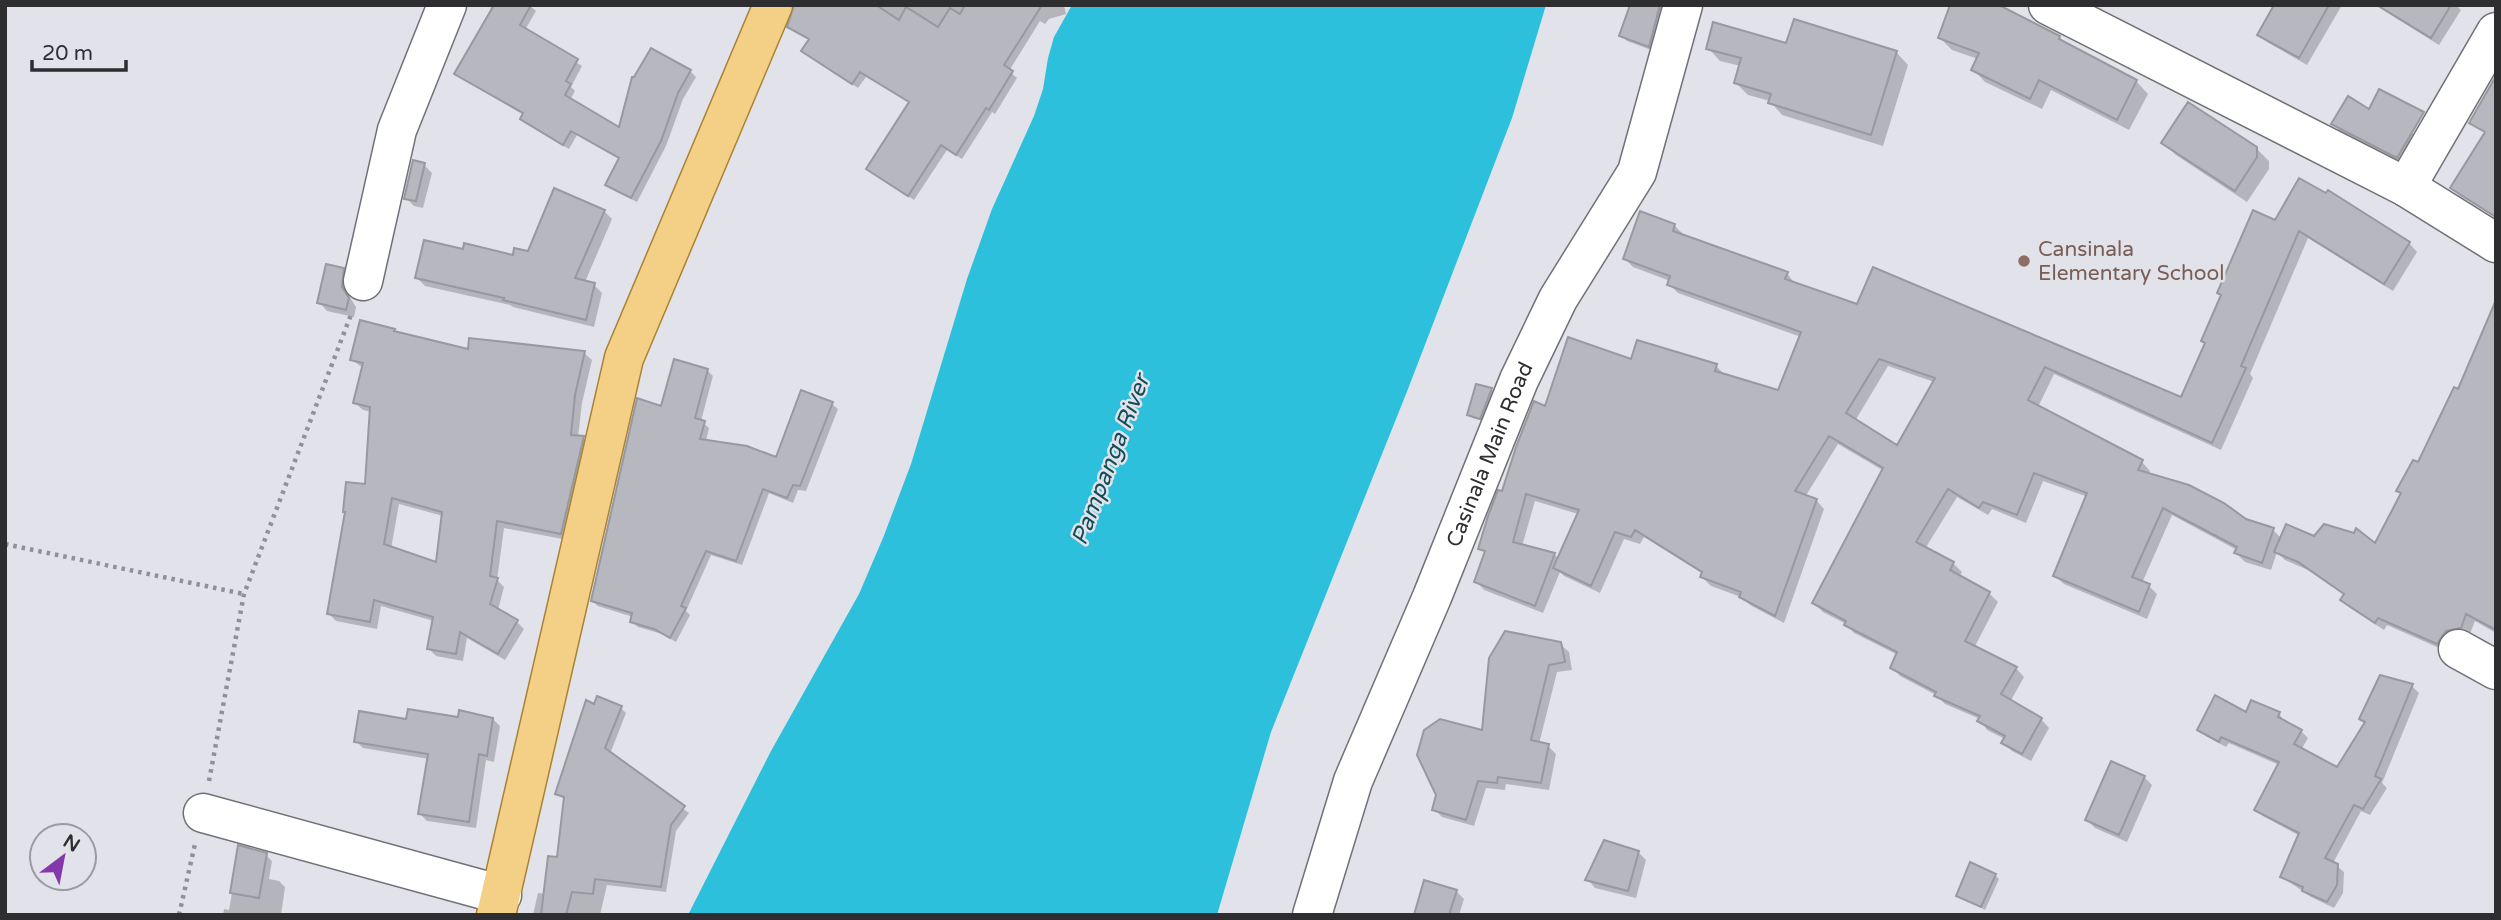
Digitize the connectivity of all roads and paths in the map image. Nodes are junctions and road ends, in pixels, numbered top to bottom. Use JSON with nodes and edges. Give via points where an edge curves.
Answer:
{"nodes":[{"id":1,"x":447,"y":5,"type":"edge"},
{"id":2,"x":773,"y":5,"type":"edge"},
{"id":3,"x":1683,"y":5,"type":"edge"},
{"id":4,"x":2048,"y":5,"type":"edge"},
{"id":5,"x":2496,"y":32,"type":"edge"},
{"id":6,"x":2406,"y":187,"type":"junction"},
{"id":7,"x":2496,"y":243,"type":"edge"},
{"id":8,"x":363,"y":281,"type":"joint"},
{"id":9,"x":5,"y":544,"type":"edge"},
{"id":10,"x":244,"y":594,"type":"junction"},
{"id":11,"x":2458,"y":649,"type":"dead end"},
{"id":12,"x":2496,"y":670,"type":"edge"},
{"id":13,"x":203,"y":813,"type":"junction"},
{"id":14,"x":499,"y":905,"type":"edge"},
{"id":15,"x":179,"y":915,"type":"edge"},
{"id":16,"x":1312,"y":915,"type":"edge"}],
"edges":[{"from":1,"to":8,"type":"street","via":[[397,130]]},
{"from":2,"to":14,"type":"main road","via":[[624,358]]},
{"from":3,"to":16,"type":"street","name":"Casinala Main Road","via":[[1637,172],[1558,299],[1520,380],[1353,781]]},
{"from":4,"to":6,"type":"street"},
{"from":5,"to":6,"type":"street"},
{"from":6,"to":7,"type":"street"},
{"from":8,"to":10,"type":"path"},
{"from":9,"to":10,"type":"path"},
{"from":10,"to":13,"type":"path"},
{"from":11,"to":12,"type":"street"},
{"from":13,"to":14,"type":"street"},
{"from":13,"to":15,"type":"path"}]}
